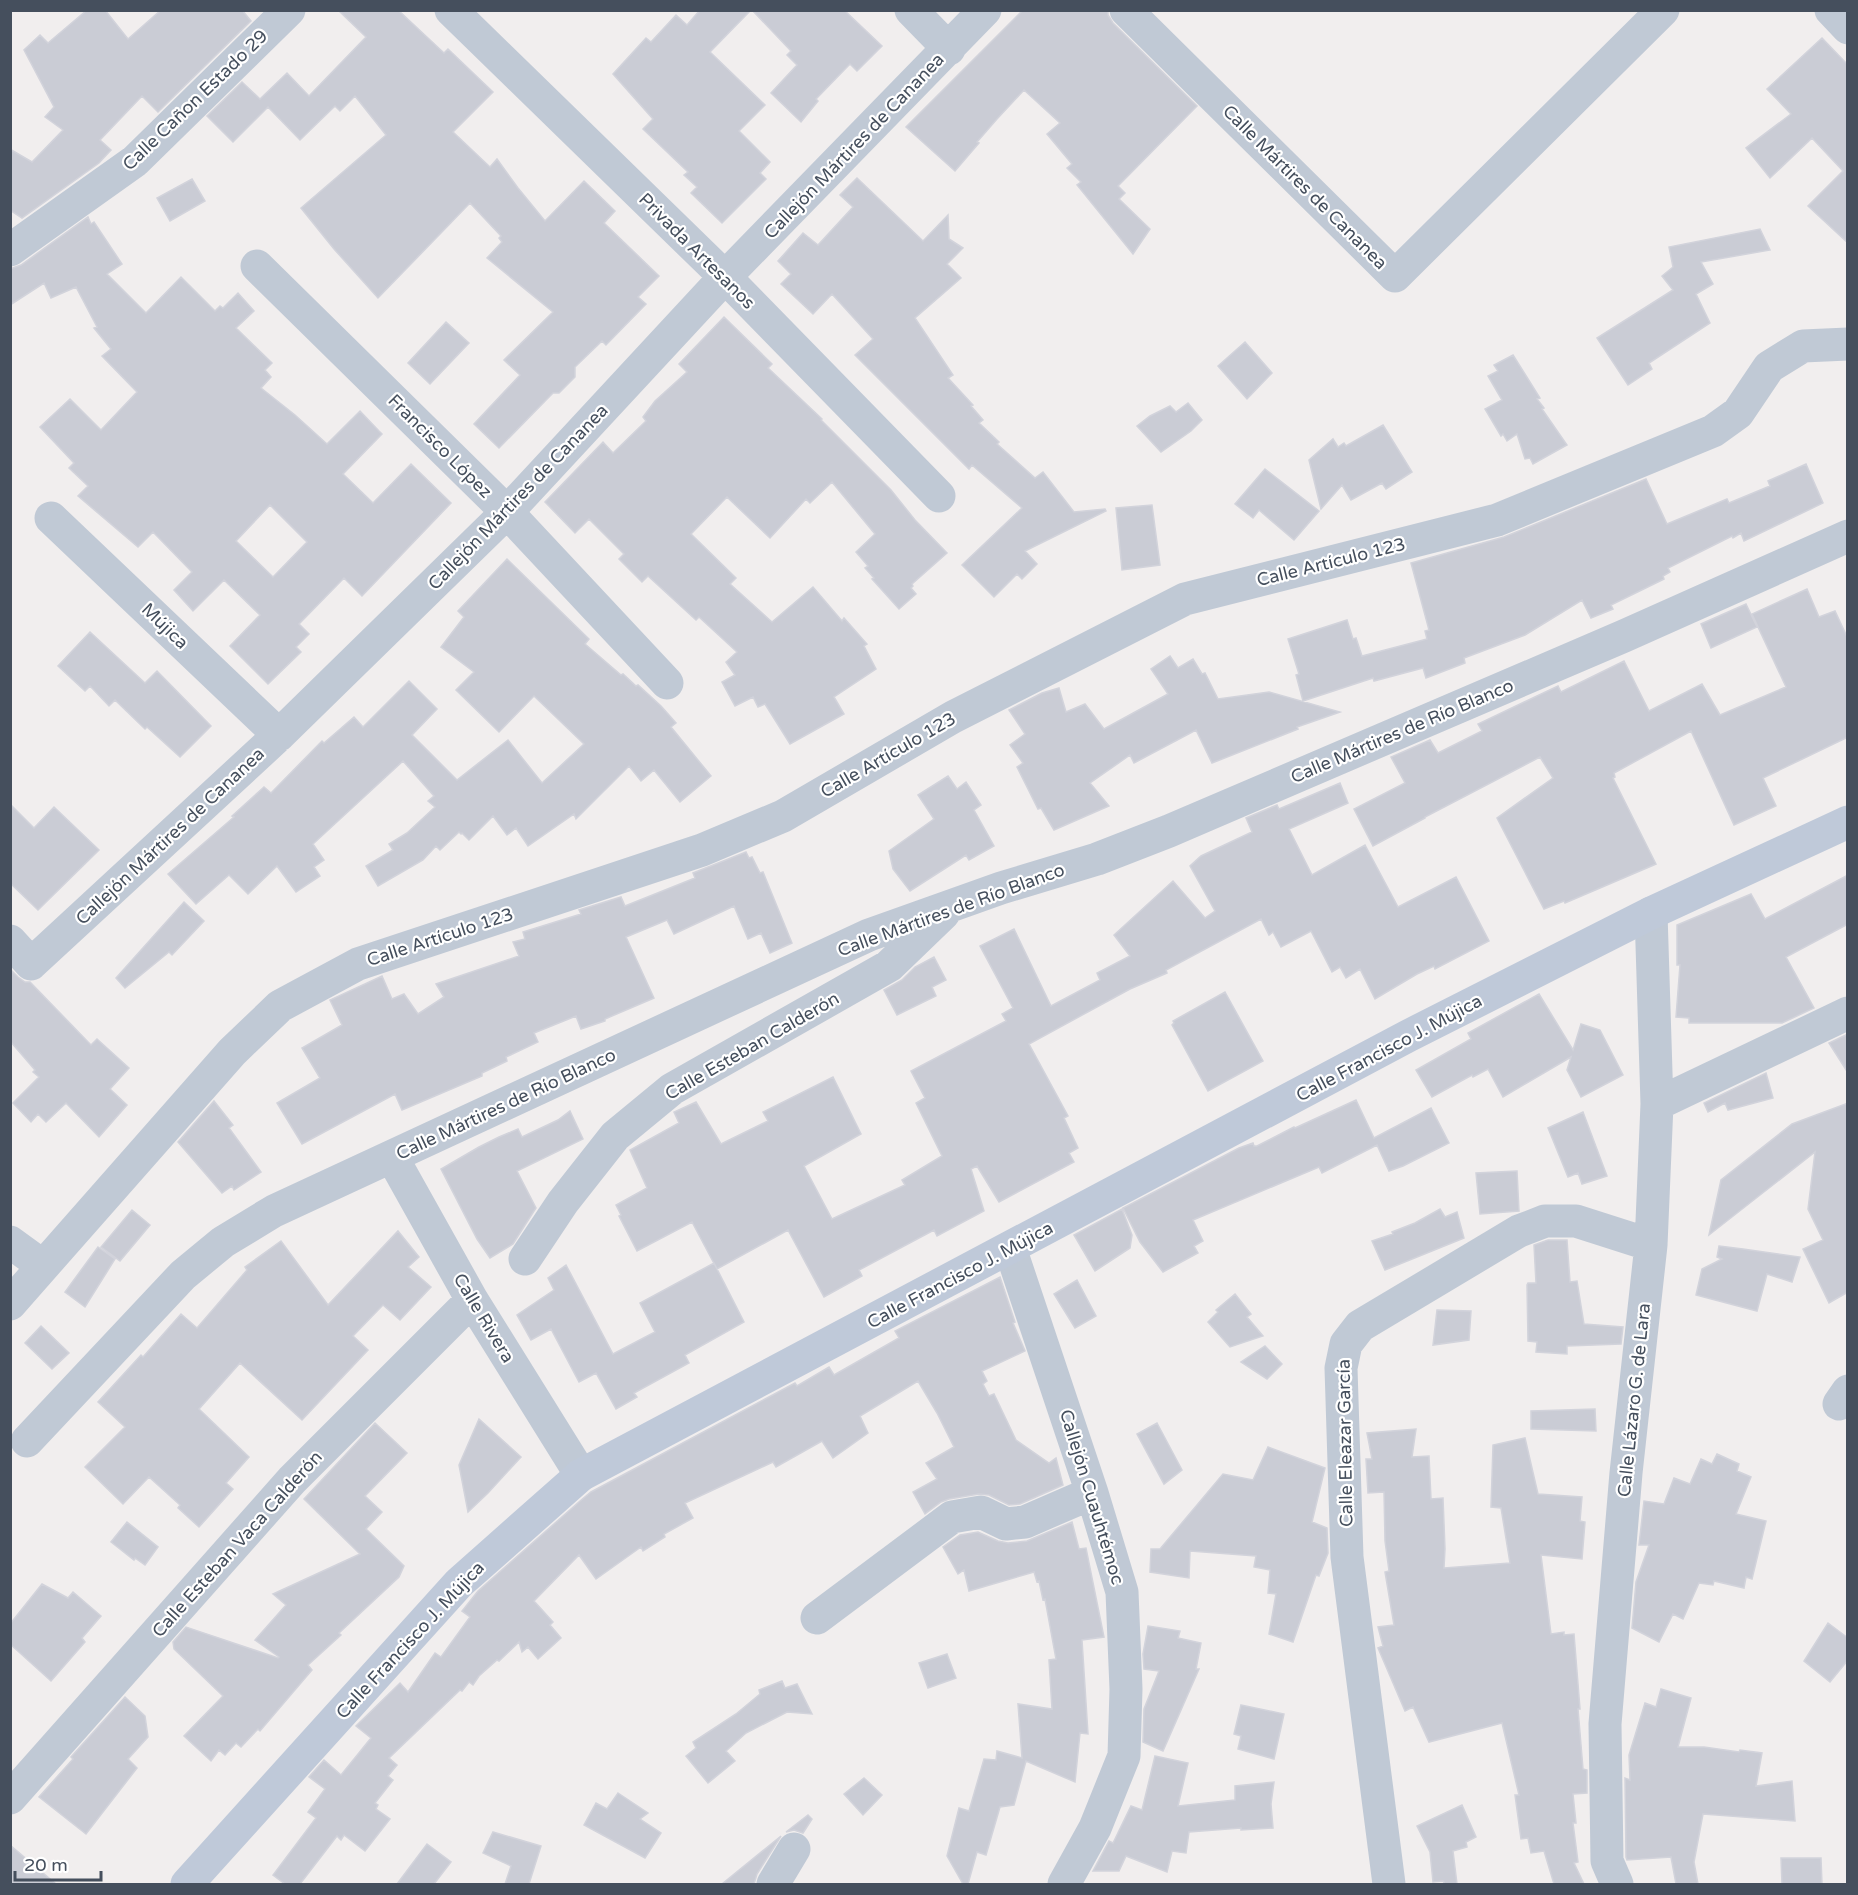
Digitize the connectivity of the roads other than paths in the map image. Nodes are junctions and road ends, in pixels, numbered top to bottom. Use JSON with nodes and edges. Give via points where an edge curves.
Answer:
{"nodes":[{"id":1,"x":289,"y":10,"type":"edge"},
{"id":2,"x":451,"y":10,"type":"edge"},
{"id":3,"x":911,"y":10,"type":"edge"},
{"id":4,"x":986,"y":10,"type":"edge"},
{"id":5,"x":1126,"y":10,"type":"edge"},
{"id":6,"x":1663,"y":10,"type":"edge"},
{"id":7,"x":1831,"y":10,"type":"edge"},
{"id":8,"x":1848,"y":28,"type":"edge"},
{"id":9,"x":949,"y":49,"type":"junction"},
{"id":10,"x":10,"y":250,"type":"edge"},
{"id":11,"x":258,"y":266,"type":"dead end"},
{"id":12,"x":725,"y":277,"type":"junction"},
{"id":13,"x":1848,"y":344,"type":"edge"},
{"id":14,"x":939,"y":496,"type":"dead end"},
{"id":15,"x":507,"y":512,"type":"junction"},
{"id":16,"x":51,"y":518,"type":"dead end"},
{"id":17,"x":1848,"y":536,"type":"edge"},
{"id":18,"x":667,"y":683,"type":"dead end"},
{"id":19,"x":279,"y":735,"type":"junction"},
{"id":20,"x":1848,"y":822,"type":"edge"},
{"id":21,"x":952,"y":906,"type":"junction"},
{"id":22,"x":1651,"y":913,"type":"junction"},
{"id":23,"x":21,"y":952,"type":"edge"},
{"id":24,"x":1848,"y":1013,"type":"edge"},
{"id":25,"x":1657,"y":1104,"type":"junction"},
{"id":26,"x":392,"y":1157,"type":"junction"},
{"id":27,"x":10,"y":1242,"type":"edge"},
{"id":28,"x":1651,"y":1245,"type":"junction"},
{"id":29,"x":1010,"y":1248,"type":"junction"},
{"id":30,"x":525,"y":1259,"type":"dead end"},
{"id":31,"x":43,"y":1266,"type":"junction"},
{"id":32,"x":472,"y":1300,"type":"junction"},
{"id":33,"x":10,"y":1304,"type":"edge"},
{"id":34,"x":27,"y":1441,"type":"dead end"},
{"id":35,"x":581,"y":1475,"type":"junction"},
{"id":36,"x":1092,"y":1493,"type":"junction"},
{"id":37,"x":817,"y":1618,"type":"dead end"},
{"id":38,"x":10,"y":1798,"type":"edge"},
{"id":39,"x":794,"y":1849,"type":"dead end"},
{"id":40,"x":188,"y":1884,"type":"edge"},
{"id":41,"x":773,"y":1884,"type":"edge"},
{"id":42,"x":1064,"y":1884,"type":"edge"},
{"id":43,"x":1389,"y":1884,"type":"edge"},
{"id":44,"x":1617,"y":1884,"type":"edge"}],
"edges":[{"from":1,"to":10,"type":"street","name":"Calle Cañon Estado 29","via":[[135,161]]},
{"from":2,"to":12,"type":"street","name":"Privada Artesanos"},
{"from":3,"to":9,"type":"street"},
{"from":4,"to":9,"type":"street","name":"Callejón Mártires de Cananea"},
{"from":5,"to":6,"type":"street","name":"Calle Mártires de Cananea","via":[[1395,276]]},
{"from":7,"to":8,"type":"street"},
{"from":9,"to":12,"type":"street","name":"Callejón Mártires de Cananea"},
{"from":11,"to":15,"type":"street","name":"Francisco López"},
{"from":12,"to":14,"type":"street","name":"Privada Artesanos"},
{"from":12,"to":15,"type":"street","name":"Callejón Mártires de Cananea"},
{"from":13,"to":31,"type":"street","name":"Calle Artículo 123","via":[[1803,346],[1769,367],[1738,413],[1713,431],[1497,520],[1185,599],[953,717],[783,816],[702,850],[340,973],[280,1006],[232,1052]]},
{"from":15,"to":18,"type":"street","name":"Francisco López"},
{"from":15,"to":19,"type":"street","name":"Callejón Mártires de Cananea"},
{"from":16,"to":19,"type":"street","name":"Mújica"},
{"from":17,"to":21,"type":"street","name":"Calle Mártires de Río Blanco","via":[[1179,827],[1097,859]]},
{"from":19,"to":23,"type":"street","name":"Callejón Mártires de Cananea"},
{"from":20,"to":22,"type":"street","name":"Calle Francisco J. Mújica"},
{"from":21,"to":26,"type":"street","name":"Calle Mártires de Río Blanco","via":[[869,935]]},
{"from":21,"to":30,"type":"street","name":"Calle Esteban Calderón","via":[[889,966],[672,1089],[615,1136]]},
{"from":22,"to":25,"type":"street","name":"Calle Lázaro G. de Lara"},
{"from":22,"to":29,"type":"street","name":"Calle Francisco J. Mújica","via":[[1408,1036]]},
{"from":24,"to":25,"type":"street"},
{"from":25,"to":28,"type":"street","name":"Calle Lázaro G. de Lara"},
{"from":26,"to":32,"type":"street","name":"Calle Rivera"},
{"from":26,"to":34,"type":"street","name":"Calle Mártires de Río Blanco","via":[[274,1211],[223,1242],[183,1275]]},
{"from":27,"to":31,"type":"street"},
{"from":28,"to":43,"type":"street","name":"Calle Eleazar García","via":[[1576,1221],[1545,1221],[1519,1231],[1360,1326],[1346,1344],[1341,1368],[1347,1557]]},
{"from":28,"to":44,"type":"street","name":"Calle Lázaro G. de Lara","via":[[1626,1473],[1605,1724],[1607,1861]]},
{"from":29,"to":35,"type":"street","name":"Calle Francisco J. Mújica"},
{"from":29,"to":36,"type":"street","name":"Callejón Cuauhtémoc"},
{"from":31,"to":33,"type":"street","name":"Calle Artículo 123"},
{"from":32,"to":35,"type":"street","name":"Calle Rivera"},
{"from":32,"to":38,"type":"street","name":"Calle Esteban Vaca Calderón","via":[[292,1480]]},
{"from":35,"to":40,"type":"street","name":"Calle Francisco J. Mújica","via":[[459,1583]]},
{"from":36,"to":37,"type":"street","via":[[1025,1522],[1006,1524],[981,1512],[952,1517]]},
{"from":36,"to":42,"type":"street","name":"Callejón Cuauhtémoc","via":[[1122,1592],[1124,1756],[1095,1828]]},
{"from":39,"to":41,"type":"street"}]}
